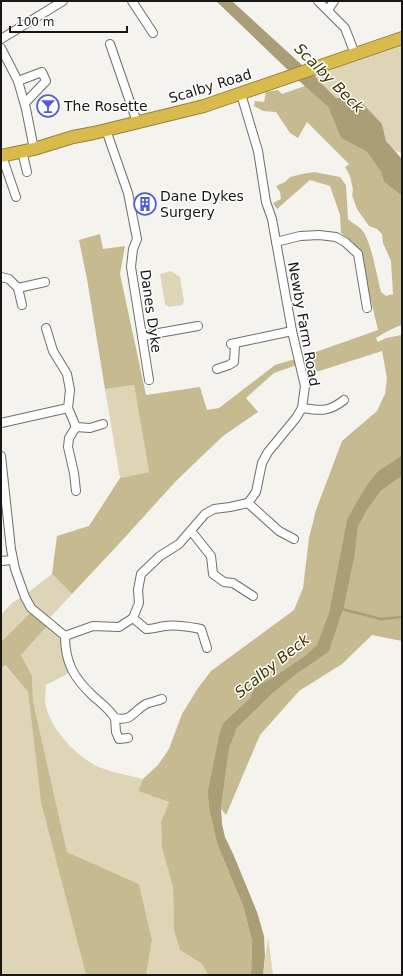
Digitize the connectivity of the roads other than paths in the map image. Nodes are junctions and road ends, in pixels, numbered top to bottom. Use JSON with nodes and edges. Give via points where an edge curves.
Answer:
{"nodes":[{"id":1,"x":63,"y":1,"type":"edge"},
{"id":2,"x":132,"y":1,"type":"edge"},
{"id":3,"x":318,"y":1,"type":"edge"},
{"id":4,"x":334,"y":1,"type":"edge"},
{"id":5,"x":328,"y":10,"type":"junction"},
{"id":6,"x":153,"y":33,"type":"dead end"},
{"id":7,"x":402,"y":38,"type":"edge"},
{"id":8,"x":1,"y":39,"type":"edge"},
{"id":9,"x":110,"y":44,"type":"dead end"},
{"id":10,"x":1,"y":48,"type":"edge"},
{"id":11,"x":355,"y":54,"type":"junction"},
{"id":12,"x":18,"y":81,"type":"junction"},
{"id":13,"x":241,"y":94,"type":"junction"},
{"id":14,"x":25,"y":103,"type":"junction"},
{"id":15,"x":137,"y":122,"type":"junction"},
{"id":16,"x":106,"y":130,"type":"junction"},
{"id":17,"x":28,"y":150,"type":"junction"},
{"id":18,"x":1,"y":156,"type":"edge"},
{"id":19,"x":27,"y":172,"type":"dead end"},
{"id":20,"x":16,"y":197,"type":"dead end"},
{"id":21,"x":276,"y":242,"type":"junction"},
{"id":22,"x":1,"y":277,"type":"edge"},
{"id":23,"x":44,"y":282,"type":"dead end"},
{"id":24,"x":18,"y":288,"type":"junction"},
{"id":25,"x":22,"y":304,"type":"dead end"},
{"id":26,"x":367,"y":308,"type":"dead end"},
{"id":27,"x":198,"y":326,"type":"dead end"},
{"id":28,"x":292,"y":330,"type":"junction"},
{"id":29,"x":50,"y":333,"type":"dead end"},
{"id":30,"x":142,"y":336,"type":"junction"},
{"id":31,"x":217,"y":369,"type":"dead end"},
{"id":32,"x":149,"y":380,"type":"dead end"},
{"id":33,"x":344,"y":400,"type":"dead end"},
{"id":34,"x":68,"y":408,"type":"junction"},
{"id":35,"x":302,"y":408,"type":"junction"},
{"id":36,"x":1,"y":423,"type":"edge"},
{"id":37,"x":103,"y":424,"type":"dead end"},
{"id":38,"x":76,"y":427,"type":"junction"},
{"id":39,"x":1,"y":456,"type":"edge"},
{"id":40,"x":76,"y":492,"type":"dead end"},
{"id":41,"x":248,"y":503,"type":"junction"},
{"id":42,"x":190,"y":531,"type":"junction"},
{"id":43,"x":294,"y":539,"type":"dead end"},
{"id":44,"x":12,"y":560,"type":"junction"},
{"id":45,"x":1,"y":562,"type":"edge"},
{"id":46,"x":253,"y":596,"type":"dead end"},
{"id":47,"x":133,"y":618,"type":"junction"},
{"id":48,"x":65,"y":636,"type":"junction"},
{"id":49,"x":207,"y":648,"type":"dead end"},
{"id":50,"x":162,"y":699,"type":"dead end"},
{"id":51,"x":115,"y":718,"type":"junction"},
{"id":52,"x":128,"y":738,"type":"dead end"}],
"edges":[{"from":1,"to":8,"type":"street"},
{"from":2,"to":6,"type":"street"},
{"from":3,"to":5,"type":"street"},
{"from":4,"to":5,"type":"street"},
{"from":5,"to":11,"type":"street","via":[[346,28]]},
{"from":7,"to":11,"type":"highway"},
{"from":9,"to":15,"type":"street"},
{"from":10,"to":12,"type":"street"},
{"from":11,"to":13,"type":"highway","name":"Scalby Road"},
{"from":12,"to":14,"type":"street"},
{"from":12,"to":14,"type":"street","via":[[42,72],[46,81]]},
{"from":13,"to":15,"type":"highway","name":"Scalby Road"},
{"from":13,"to":21,"type":"street","name":"Newby Farm Road","via":[[258,151],[266,202]]},
{"from":14,"to":17,"type":"street"},
{"from":15,"to":16,"type":"highway","name":"Scalby Road"},
{"from":16,"to":17,"type":"highway","name":"Scalby Road"},
{"from":16,"to":30,"type":"street","name":"Danes Dyke","via":[[128,193],[134,223],[136,239],[131,267]]},
{"from":17,"to":18,"type":"highway","name":"Scalby Road"},
{"from":17,"to":19,"type":"street"},
{"from":18,"to":20,"type":"street"},
{"from":21,"to":26,"type":"street","via":[[300,236],[319,235],[336,237],[345,242],[358,254]]},
{"from":21,"to":28,"type":"street","name":"Newby Farm Road"},
{"from":22,"to":24,"type":"street","via":[[9,279]]},
{"from":23,"to":24,"type":"street"},
{"from":24,"to":25,"type":"street"},
{"from":27,"to":30,"type":"street"},
{"from":28,"to":31,"type":"street","via":[[233,344],[234,362]]},
{"from":28,"to":35,"type":"street","name":"Newby Farm Road","via":[[305,386]]},
{"from":29,"to":34,"type":"street","via":[[53,351],[67,374],[70,390]]},
{"from":30,"to":32,"type":"street","name":"Danes Dyke"},
{"from":33,"to":35,"type":"street","via":[[335,408],[321,411]]},
{"from":34,"to":36,"type":"street"},
{"from":34,"to":38,"type":"street"},
{"from":35,"to":41,"type":"street","name":"Newby Farm Road","via":[[268,452],[262,463],[256,492]]},
{"from":37,"to":38,"type":"street","via":[[90,428]]},
{"from":38,"to":40,"type":"street","via":[[69,438],[68,447],[79,481]]},
{"from":39,"to":44,"type":"street"},
{"from":41,"to":42,"type":"street","via":[[214,509],[205,514]]},
{"from":41,"to":43,"type":"street","via":[[278,531]]},
{"from":42,"to":46,"type":"street","via":[[212,556],[213,574]]},
{"from":42,"to":47,"type":"street","via":[[179,544],[160,556],[141,574],[139,603]]},
{"from":44,"to":45,"type":"street"},
{"from":44,"to":48,"type":"street","via":[[31,608]]},
{"from":47,"to":48,"type":"street","via":[[119,627],[93,626]]},
{"from":47,"to":49,"type":"street","via":[[146,629],[189,626],[201,630]]},
{"from":48,"to":51,"type":"street","via":[[70,668],[80,684],[108,708]]},
{"from":50,"to":51,"type":"street","via":[[146,704],[123,720]]},
{"from":51,"to":52,"type":"street","via":[[119,740]]}]}
